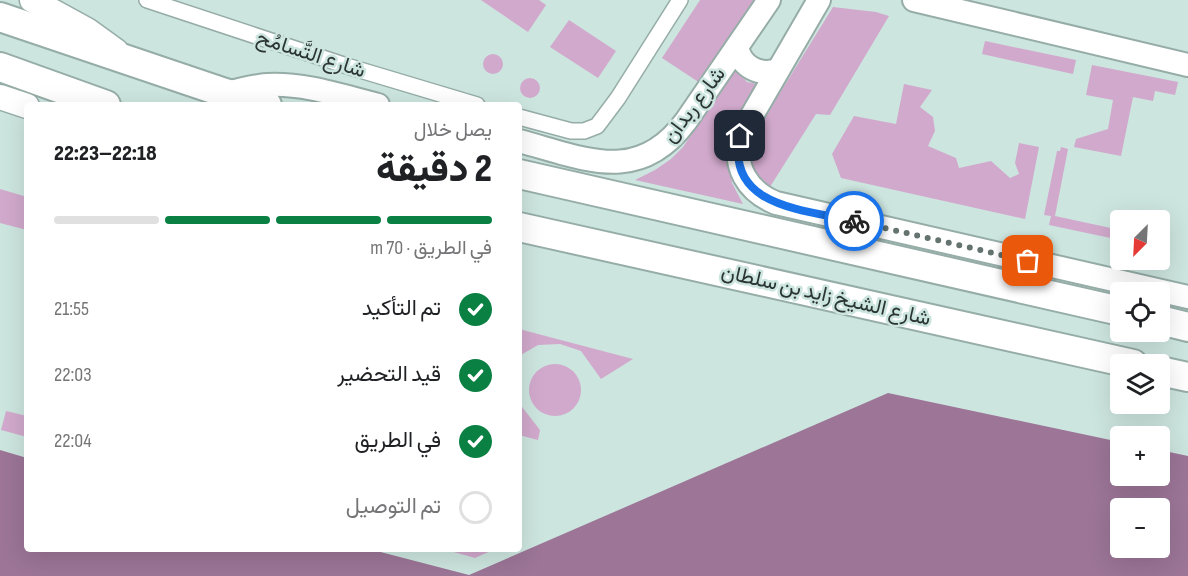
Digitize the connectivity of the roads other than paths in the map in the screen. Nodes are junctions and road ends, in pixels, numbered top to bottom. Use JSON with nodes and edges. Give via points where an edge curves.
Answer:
{"nodes":[{"id":1,"x":32,"y":0,"type":"edge"},
{"id":2,"x":147,"y":0,"type":"edge"},
{"id":3,"x":680,"y":0,"type":"edge"},
{"id":4,"x":769,"y":0,"type":"edge"},
{"id":5,"x":820,"y":0,"type":"edge"},
{"id":6,"x":914,"y":0,"type":"edge"},
{"id":7,"x":0,"y":16,"type":"edge"},
{"id":8,"x":737,"y":47,"type":"junction"},
{"id":9,"x":133,"y":62,"type":"junction"},
{"id":10,"x":1188,"y":64,"type":"edge"},
{"id":11,"x":0,"y":67,"type":"edge"},
{"id":12,"x":778,"y":70,"type":"junction"},
{"id":13,"x":225,"y":93,"type":"junction"},
{"id":14,"x":0,"y":97,"type":"edge"},
{"id":15,"x":98,"y":102,"type":"edge"},
{"id":16,"x":256,"y":102,"type":"edge"},
{"id":17,"x":366,"y":102,"type":"edge"},
{"id":18,"x":467,"y":102,"type":"edge"},
{"id":19,"x":24,"y":105,"type":"edge"},
{"id":20,"x":522,"y":118,"type":"edge"},
{"id":21,"x":522,"y":142,"type":"edge"},
{"id":22,"x":522,"y":175,"type":"edge"},
{"id":23,"x":522,"y":228,"type":"edge"},
{"id":24,"x":1188,"y":297,"type":"edge"},
{"id":25,"x":1110,"y":309,"type":"edge"},
{"id":26,"x":1170,"y":322,"type":"edge"},
{"id":27,"x":1188,"y":327,"type":"edge"},
{"id":28,"x":1110,"y":359,"type":"edge"},
{"id":29,"x":1170,"y":372,"type":"edge"},
{"id":30,"x":1188,"y":377,"type":"edge"}],
"edges":[{"from":1,"to":9,"type":"main road","via":[[87,30]]},
{"from":2,"to":18,"type":"street","name":"شارع التَّسامُح"},
{"from":3,"to":20,"type":"street","via":[[597,126],[571,131]]},
{"from":4,"to":8,"type":"main road","name":"شارع ربدان"},
{"from":5,"to":12,"type":"main road"},
{"from":6,"to":10,"type":"main road"},
{"from":7,"to":9,"type":"highway"},
{"from":8,"to":12,"type":"main road","via":[[749,67],[760,72]]},
{"from":8,"to":21,"type":"main road","name":"شارع ربدان","via":[[675,136],[644,157],[607,163]]},
{"from":9,"to":13,"type":"highway"},
{"from":11,"to":15,"type":"highway"},
{"from":12,"to":24,"type":"main road","via":[[745,126],[737,148],[741,172],[765,198]]},
{"from":13,"to":16,"type":"highway"},
{"from":13,"to":17,"type":"main road","via":[[288,85]]},
{"from":14,"to":19,"type":"main road"},
{"from":22,"to":25,"type":"highway"},
{"from":23,"to":28,"type":"highway","name":"شارع الشيخ زايد بن سلطان"},
{"from":26,"to":27,"type":"highway"},
{"from":29,"to":30,"type":"highway"}]}
